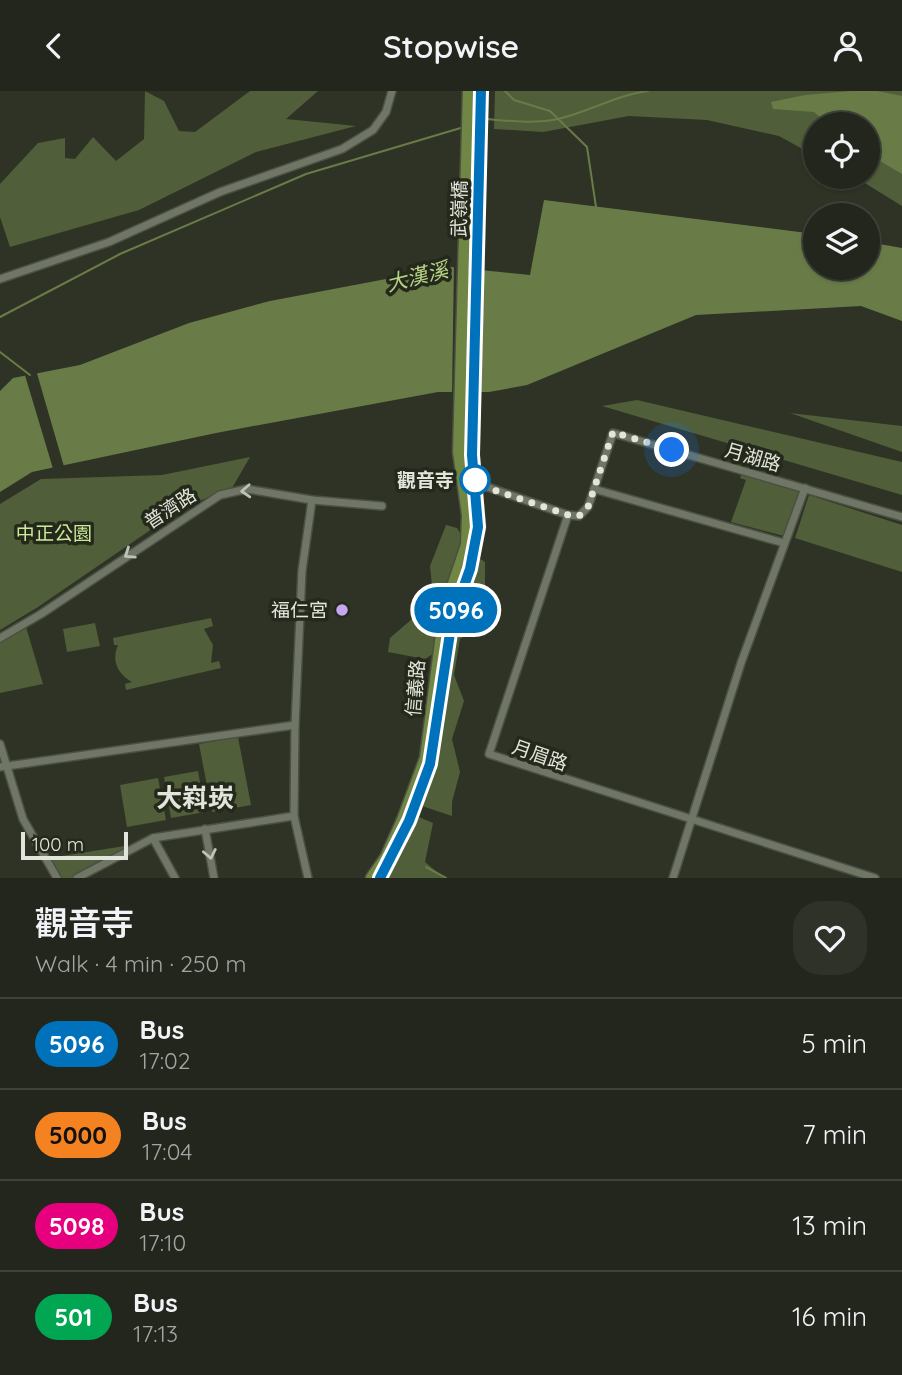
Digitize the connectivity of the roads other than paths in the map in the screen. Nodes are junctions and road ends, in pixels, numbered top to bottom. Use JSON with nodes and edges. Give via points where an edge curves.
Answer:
{"nodes":[{"id":1,"x":392,"y":91,"type":"edge"},
{"id":2,"x":469,"y":91,"type":"edge"},
{"id":3,"x":481,"y":91,"type":"edge"},
{"id":4,"x":0,"y":279,"type":"edge"},
{"id":5,"x":465,"y":453,"type":"junction"},
{"id":6,"x":464,"y":476,"type":"junction"},
{"id":7,"x":476,"y":484,"type":"junction"},
{"id":8,"x":805,"y":488,"type":"junction"},
{"id":9,"x":594,"y":489,"type":"junction"},
{"id":10,"x":312,"y":500,"type":"junction"},
{"id":11,"x":382,"y":506,"type":"dead end"},
{"id":12,"x":568,"y":515,"type":"junction"},
{"id":13,"x":902,"y":517,"type":"edge"},
{"id":14,"x":784,"y":543,"type":"junction"},
{"id":15,"x":0,"y":638,"type":"edge"},
{"id":16,"x":295,"y":725,"type":"junction"},
{"id":17,"x":0,"y":744,"type":"edge"},
{"id":18,"x":3,"y":767,"type":"edge"},
{"id":19,"x":294,"y":816,"type":"junction"},
{"id":20,"x":690,"y":820,"type":"junction"},
{"id":21,"x":205,"y":829,"type":"junction"},
{"id":22,"x":153,"y":838,"type":"junction"},
{"id":23,"x":57,"y":878,"type":"edge"},
{"id":24,"x":77,"y":878,"type":"edge"},
{"id":25,"x":175,"y":878,"type":"edge"},
{"id":26,"x":214,"y":878,"type":"edge"},
{"id":27,"x":308,"y":878,"type":"edge"},
{"id":28,"x":372,"y":878,"type":"edge"},
{"id":29,"x":380,"y":878,"type":"edge"},
{"id":30,"x":673,"y":878,"type":"edge"},
{"id":31,"x":875,"y":878,"type":"edge"}],
"edges":[{"from":1,"to":4,"type":"street","via":[[386,112],[373,130],[342,149],[220,192],[109,242]]},
{"from":2,"to":5,"type":"main road","name":"武嶺橋"},
{"from":3,"to":5,"type":"main road","name":"武嶺橋"},
{"from":5,"to":6,"type":"main road","name":"信義路"},
{"from":5,"to":7,"type":"main road","name":"信義路"},
{"from":6,"to":7,"type":"street"},
{"from":6,"to":28,"type":"main road","name":"信義路","via":[[467,545],[445,610],[426,758],[386,858]]},
{"from":7,"to":12,"type":"street"},
{"from":7,"to":29,"type":"main road","name":"信義路","via":[[477,538],[452,620],[430,764],[409,821]]},
{"from":8,"to":9,"type":"street","name":"月湖路","via":[[613,432]]},
{"from":8,"to":13,"type":"street","name":"月湖路"},
{"from":8,"to":14,"type":"street"},
{"from":9,"to":12,"type":"street","name":"月湖路","via":[[579,516]]},
{"from":9,"to":14,"type":"street"},
{"from":10,"to":11,"type":"street","name":"普濟路"},
{"from":10,"to":15,"type":"street","name":"普濟路","one_way":true,"via":[[247,489],[220,495]]},
{"from":10,"to":16,"type":"street","via":[[302,571]]},
{"from":12,"to":20,"type":"street","name":"月眉路","via":[[489,754]]},
{"from":14,"to":20,"type":"street"},
{"from":16,"to":18,"type":"street"},
{"from":16,"to":19,"type":"street"},
{"from":17,"to":18,"type":"street"},
{"from":18,"to":23,"type":"street","via":[[23,819]]},
{"from":19,"to":21,"type":"street"},
{"from":19,"to":27,"type":"street"},
{"from":20,"to":30,"type":"street"},
{"from":20,"to":31,"type":"street","name":"月眉路"},
{"from":21,"to":22,"type":"street"},
{"from":21,"to":26,"type":"street","one_way":true},
{"from":22,"to":24,"type":"street"},
{"from":22,"to":25,"type":"street"}]}
